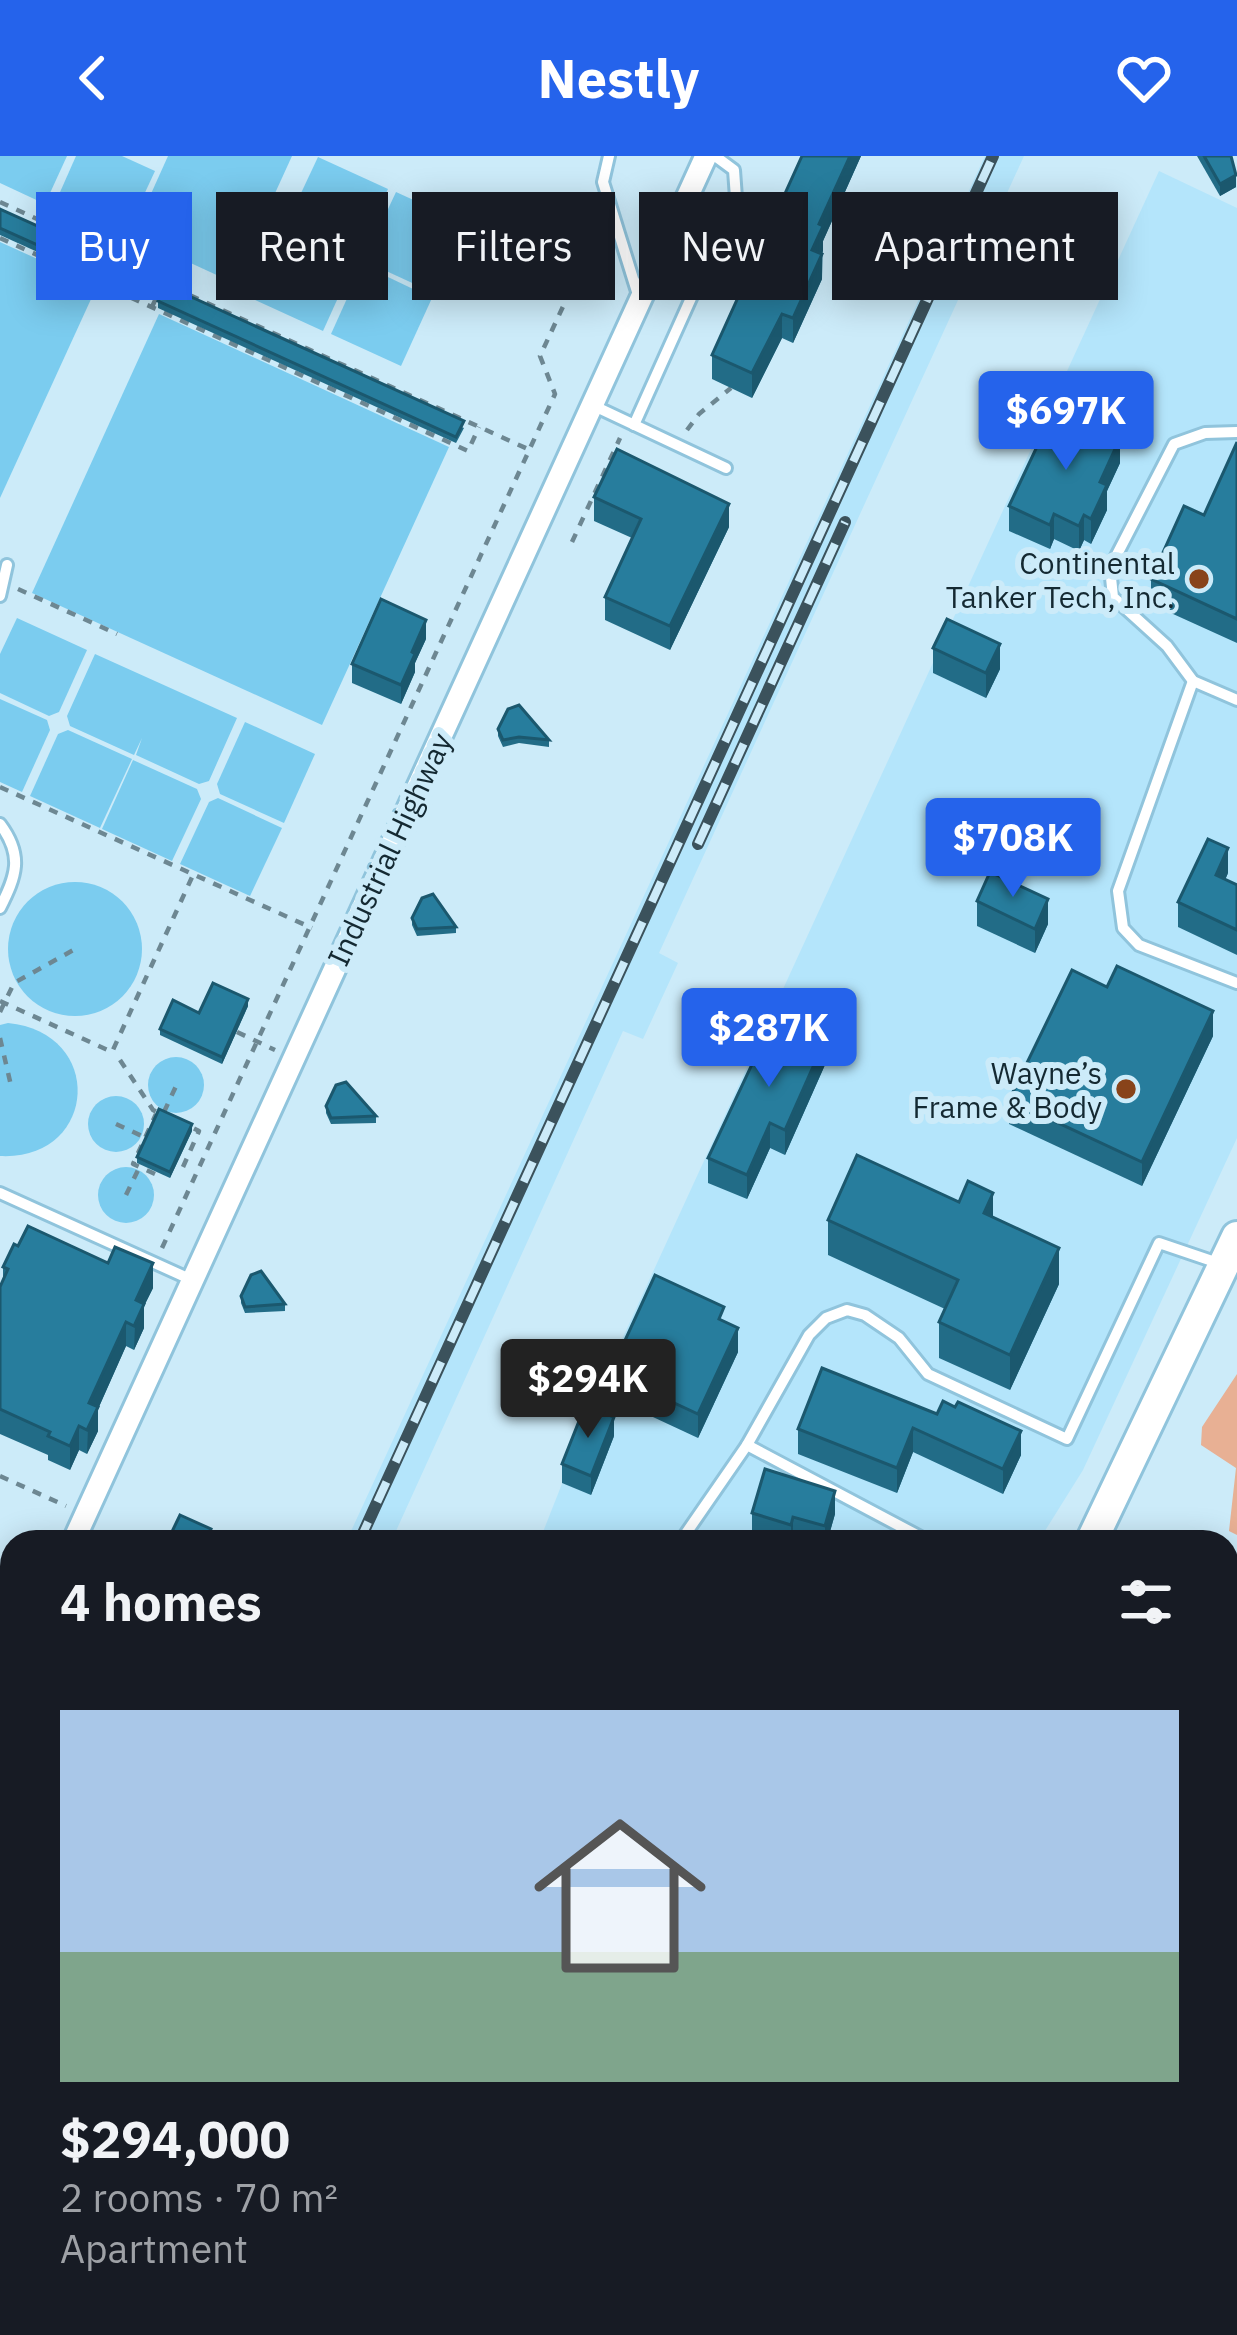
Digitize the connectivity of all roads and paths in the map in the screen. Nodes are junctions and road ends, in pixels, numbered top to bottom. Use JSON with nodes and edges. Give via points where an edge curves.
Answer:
{"nodes":[{"id":1,"x":609,"y":156,"type":"edge"},
{"id":2,"x":710,"y":156,"type":"edge"},
{"id":3,"x":606,"y":192,"type":"edge"},
{"id":4,"x":736,"y":192,"type":"edge"},
{"id":5,"x":0,"y":202,"type":"edge"},
{"id":6,"x":36,"y":219,"type":"edge"},
{"id":7,"x":615,"y":222,"type":"edge"},
{"id":8,"x":0,"y":238,"type":"edge"},
{"id":9,"x":192,"y":296,"type":"edge"},
{"id":10,"x":155,"y":300,"type":"edge"},
{"id":11,"x":566,"y":300,"type":"edge"},
{"id":12,"x":689,"y":300,"type":"edge"},
{"id":13,"x":640,"y":302,"type":"junction"},
{"id":14,"x":152,"y":307,"type":"junction"},
{"id":15,"x":741,"y":394,"type":"edge"},
{"id":16,"x":592,"y":405,"type":"junction"},
{"id":17,"x":631,"y":424,"type":"junction"},
{"id":18,"x":479,"y":427,"type":"junction"},
{"id":19,"x":1237,"y":432,"type":"edge"},
{"id":20,"x":677,"y":446,"type":"junction"},
{"id":21,"x":530,"y":450,"type":"junction"},
{"id":22,"x":726,"y":468,"type":"dead end"},
{"id":23,"x":602,"y":479,"type":"junction"},
{"id":24,"x":611,"y":484,"type":"edge"},
{"id":25,"x":591,"y":501,"type":"junction"},
{"id":26,"x":601,"y":506,"type":"edge"},
{"id":27,"x":572,"y":542,"type":"dead end"},
{"id":28,"x":8,"y":565,"type":"dead end"},
{"id":29,"x":24,"y":592,"type":"dead end"},
{"id":30,"x":0,"y":596,"type":"edge"},
{"id":31,"x":116,"y":634,"type":"dead end"},
{"id":32,"x":1193,"y":681,"type":"junction"},
{"id":33,"x":1237,"y":700,"type":"edge"},
{"id":34,"x":0,"y":787,"type":"edge"},
{"id":35,"x":0,"y":824,"type":"edge"},
{"id":36,"x":193,"y":875,"type":"junction"},
{"id":37,"x":0,"y":908,"type":"edge"},
{"id":38,"x":313,"y":928,"type":"junction"},
{"id":39,"x":77,"y":948,"type":"dead end"},
{"id":40,"x":1237,"y":983,"type":"edge"},
{"id":41,"x":2,"y":1002,"type":"edge"},
{"id":42,"x":0,"y":1012,"type":"edge"},
{"id":43,"x":237,"y":1032,"type":"edge"},
{"id":44,"x":0,"y":1038,"type":"edge"},
{"id":45,"x":257,"y":1042,"type":"junction"},
{"id":46,"x":293,"y":1058,"type":"junction"},
{"id":47,"x":120,"y":1060,"type":"dead end"},
{"id":48,"x":177,"y":1084,"type":"dead end"},
{"id":49,"x":12,"y":1090,"type":"dead end"},
{"id":50,"x":161,"y":1112,"type":"junction"},
{"id":51,"x":181,"y":1123,"type":"edge"},
{"id":52,"x":116,"y":1124,"type":"dead end"},
{"id":53,"x":197,"y":1135,"type":"junction"},
{"id":54,"x":144,"y":1136,"type":"junction"},
{"id":55,"x":212,"y":1141,"type":"junction"},
{"id":56,"x":183,"y":1167,"type":"dead end"},
{"id":57,"x":139,"y":1168,"type":"junction"},
{"id":58,"x":154,"y":1174,"type":"edge"},
{"id":59,"x":0,"y":1193,"type":"edge"},
{"id":60,"x":126,"y":1195,"type":"dead end"},
{"id":61,"x":1230,"y":1251,"type":"edge"},
{"id":62,"x":160,"y":1265,"type":"junction"},
{"id":63,"x":192,"y":1280,"type":"junction"},
{"id":64,"x":747,"y":1445,"type":"junction"},
{"id":65,"x":78,"y":1530,"type":"edge"},
{"id":66,"x":688,"y":1530,"type":"edge"},
{"id":67,"x":907,"y":1530,"type":"edge"},
{"id":68,"x":1097,"y":1530,"type":"edge"}],
"edges":[{"from":1,"to":3,"type":"lane"},
{"from":2,"to":4,"type":"lane","via":[[732,166]]},
{"from":2,"to":13,"type":"street","name":"Industrial Highway"},
{"from":5,"to":6,"type":"path"},
{"from":7,"to":13,"type":"lane"},
{"from":8,"to":14,"type":"path"},
{"from":9,"to":18,"type":"path"},
{"from":10,"to":14,"type":"path"},
{"from":11,"to":21,"type":"path","via":[[540,356],[555,394]]},
{"from":12,"to":17,"type":"lane"},
{"from":13,"to":16,"type":"street","name":"Industrial Highway"},
{"from":14,"to":18,"type":"path","via":[[468,452]]},
{"from":15,"to":20,"type":"path","via":[[731,388]]},
{"from":16,"to":17,"type":"lane"},
{"from":16,"to":46,"type":"street","name":"Industrial Highway"},
{"from":17,"to":20,"type":"lane"},
{"from":17,"to":23,"type":"path"},
{"from":18,"to":21,"type":"path"},
{"from":19,"to":32,"type":"lane","via":[[1174,444],[1110,568],[1113,598]]},
{"from":20,"to":22,"type":"lane"},
{"from":21,"to":38,"type":"path"},
{"from":23,"to":24,"type":"path"},
{"from":23,"to":25,"type":"path"},
{"from":25,"to":26,"type":"path"},
{"from":25,"to":27,"type":"path"},
{"from":28,"to":30,"type":"lane"},
{"from":29,"to":31,"type":"path"},
{"from":32,"to":33,"type":"lane"},
{"from":32,"to":40,"type":"lane","via":[[1118,891],[1123,928],[1138,945]]},
{"from":34,"to":36,"type":"path"},
{"from":35,"to":37,"type":"lane","via":[[17,874]]},
{"from":36,"to":38,"type":"path"},
{"from":36,"to":41,"type":"path","via":[[112,1052]]},
{"from":38,"to":45,"type":"path"},
{"from":39,"to":41,"type":"path","via":[[15,982]]},
{"from":41,"to":42,"type":"path"},
{"from":43,"to":45,"type":"path"},
{"from":44,"to":49,"type":"path"},
{"from":45,"to":46,"type":"path"},
{"from":45,"to":55,"type":"path"},
{"from":46,"to":63,"type":"street","name":"Industrial Highway"},
{"from":47,"to":50,"type":"path"},
{"from":48,"to":50,"type":"path"},
{"from":50,"to":54,"type":"path"},
{"from":51,"to":53,"type":"path"},
{"from":52,"to":54,"type":"path"},
{"from":53,"to":55,"type":"path"},
{"from":53,"to":56,"type":"path"},
{"from":54,"to":57,"type":"path","via":[[133,1164]]},
{"from":55,"to":62,"type":"path"},
{"from":57,"to":58,"type":"path"},
{"from":57,"to":60,"type":"path"},
{"from":59,"to":62,"type":"lane"},
{"from":61,"to":64,"type":"lane","via":[[1159,1244],[1067,1438],[928,1374],[899,1338],[847,1310],[809,1335]]},
{"from":61,"to":68,"type":"main road"},
{"from":62,"to":63,"type":"lane"},
{"from":63,"to":65,"type":"street","name":"Industrial Highway"},
{"from":64,"to":66,"type":"lane"},
{"from":64,"to":67,"type":"lane"}]}
